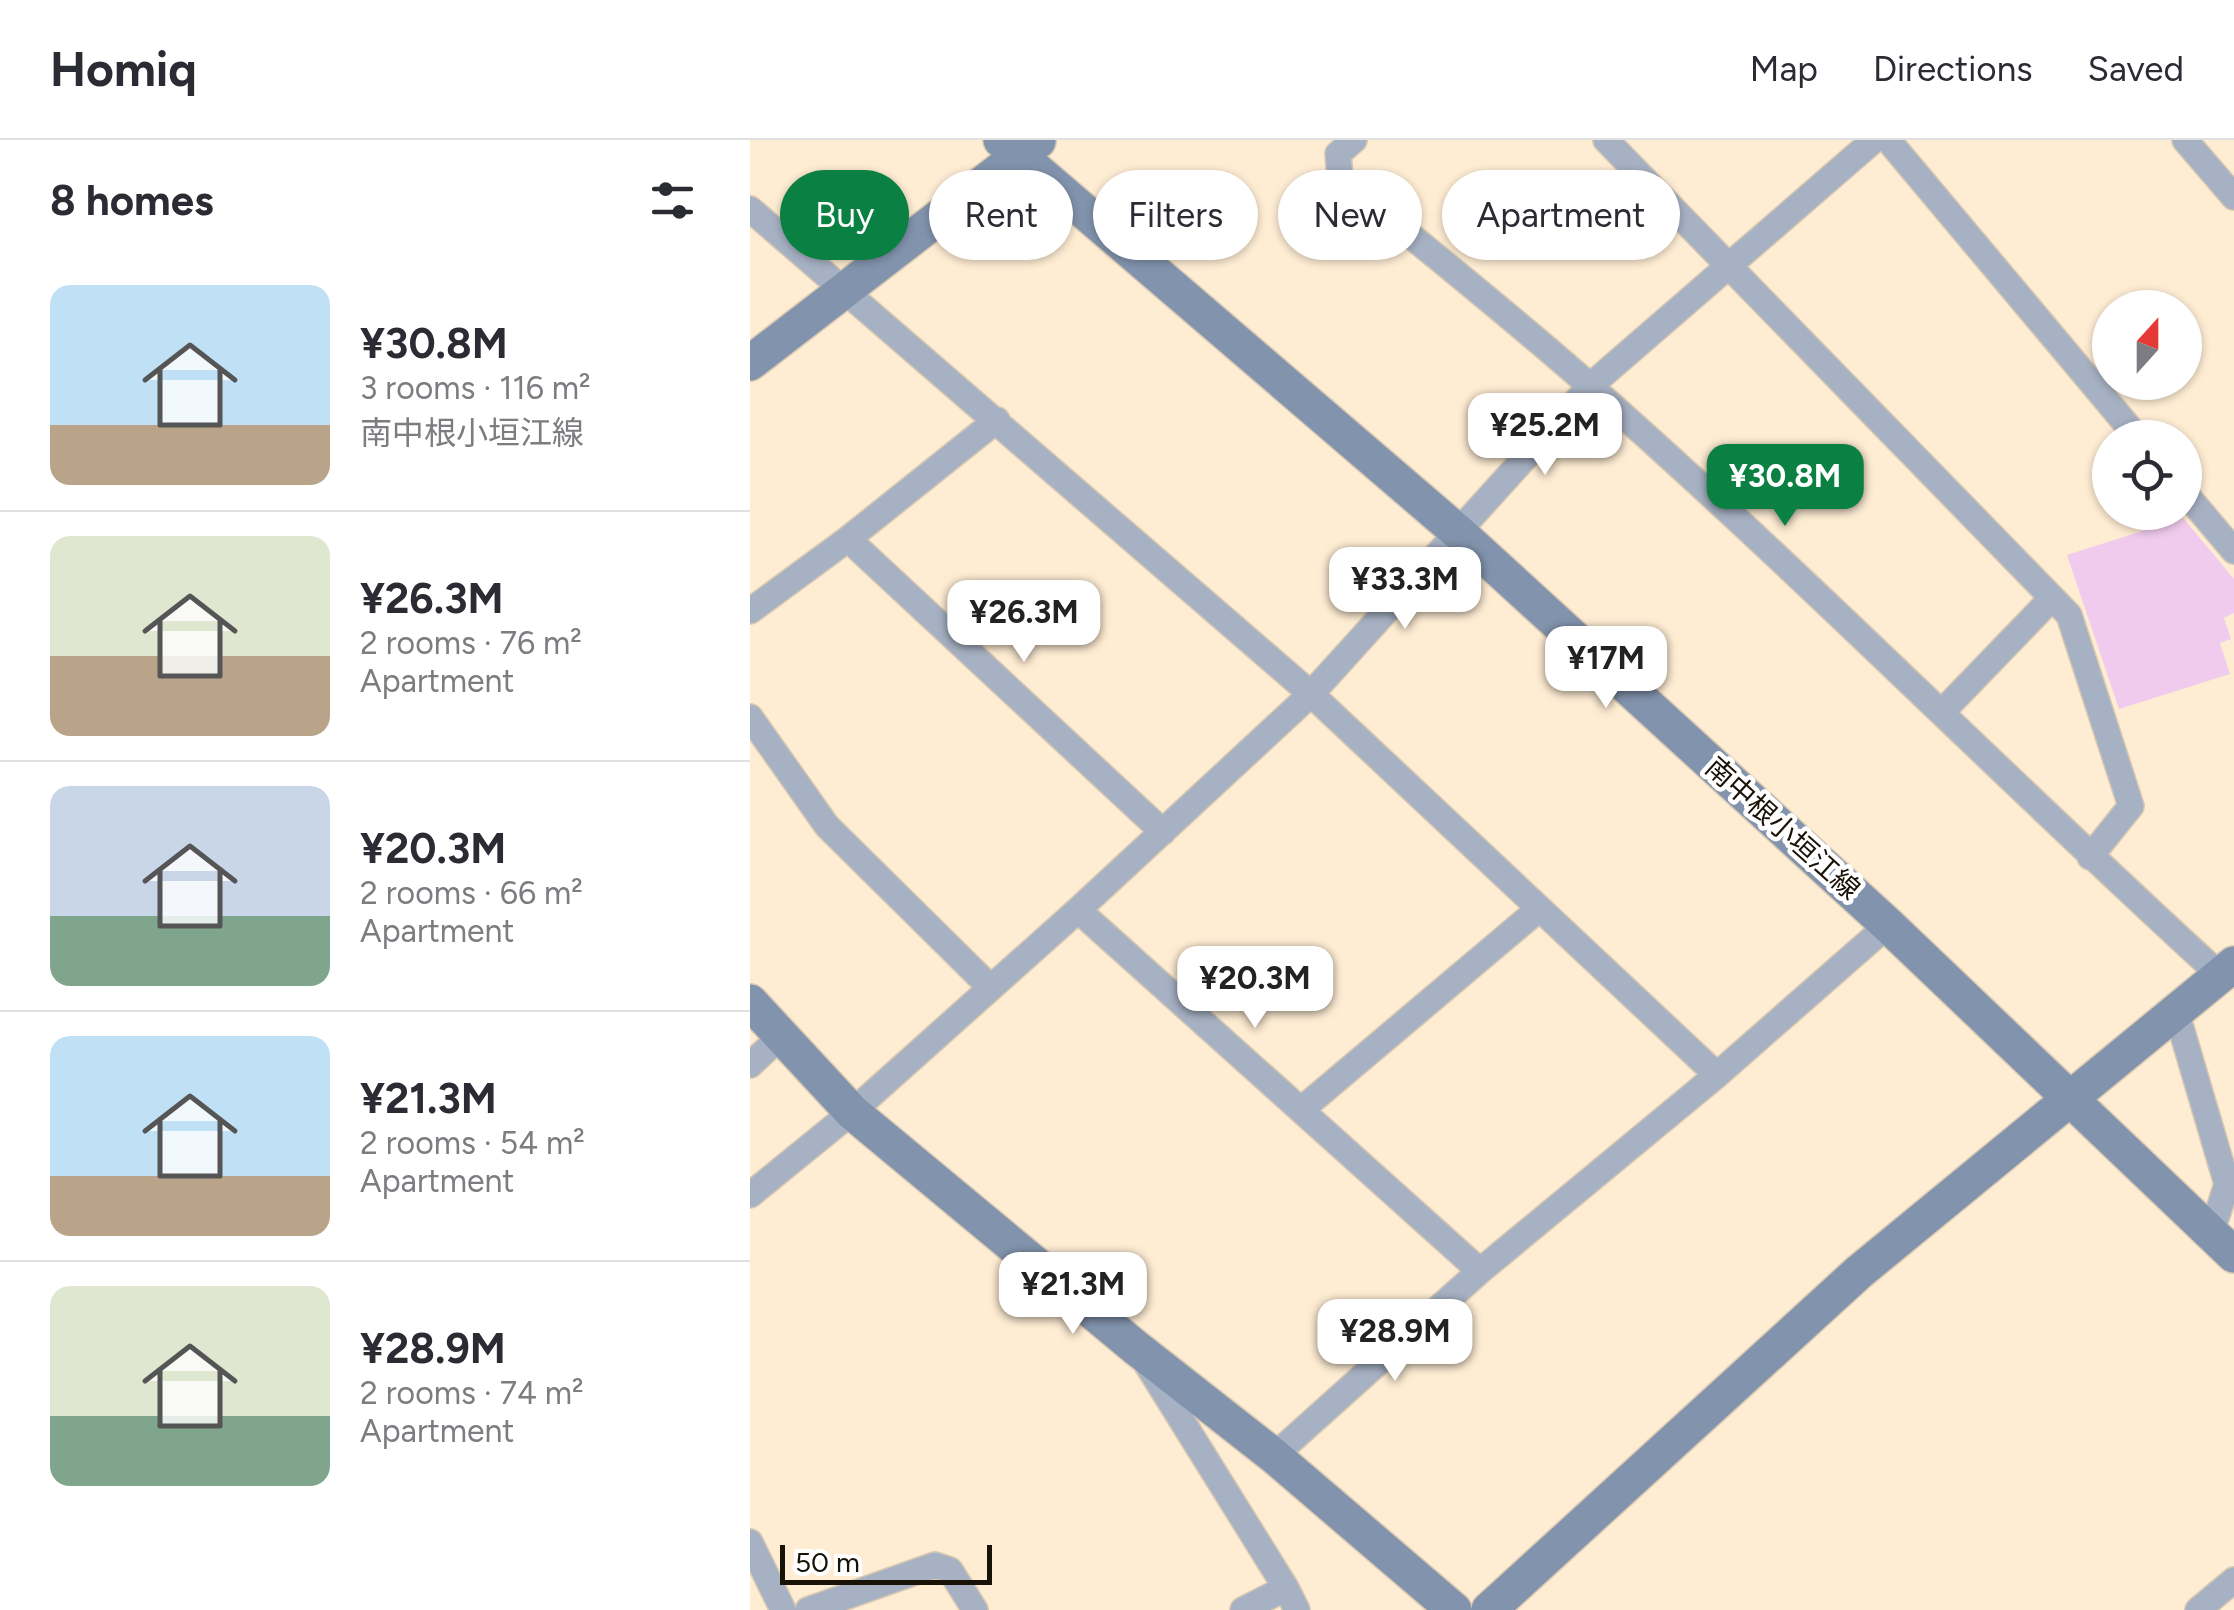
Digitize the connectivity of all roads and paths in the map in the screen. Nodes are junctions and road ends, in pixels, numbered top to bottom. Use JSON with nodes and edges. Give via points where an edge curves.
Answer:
{"nodes":[{"id":1,"x":1354,"y":140,"type":"edge"},
{"id":2,"x":1606,"y":140,"type":"edge"},
{"id":3,"x":1874,"y":140,"type":"edge"},
{"id":4,"x":1888,"y":140,"type":"edge"},
{"id":5,"x":2184,"y":140,"type":"edge"},
{"id":6,"x":1020,"y":145,"type":"edge"},
{"id":7,"x":2234,"y":197,"type":"edge"},
{"id":8,"x":750,"y":208,"type":"edge"},
{"id":9,"x":1726,"y":266,"type":"junction"},
{"id":10,"x":846,"y":290,"type":"junction"},
{"id":11,"x":750,"y":364,"type":"edge"},
{"id":12,"x":1590,"y":386,"type":"junction"},
{"id":13,"x":997,"y":420,"type":"junction"},
{"id":14,"x":2123,"y":420,"type":"edge"},
{"id":15,"x":2202,"y":513,"type":"edge"},
{"id":16,"x":1459,"y":533,"type":"junction"},
{"id":17,"x":848,"y":539,"type":"junction"},
{"id":18,"x":2234,"y":551,"type":"edge"},
{"id":19,"x":2052,"y":598,"type":"junction"},
{"id":20,"x":750,"y":611,"type":"edge"},
{"id":21,"x":1311,"y":694,"type":"junction"},
{"id":22,"x":1942,"y":712,"type":"junction"},
{"id":23,"x":750,"y":717,"type":"edge"},
{"id":24,"x":1163,"y":832,"type":"junction"},
{"id":25,"x":2090,"y":858,"type":"junction"},
{"id":26,"x":1539,"y":909,"type":"junction"},
{"id":27,"x":1078,"y":910,"type":"junction"},
{"id":28,"x":1888,"y":925,"type":"junction"},
{"id":29,"x":2227,"y":970,"type":"edge"},
{"id":30,"x":990,"y":987,"type":"junction"},
{"id":31,"x":750,"y":1002,"type":"edge"},
{"id":32,"x":2176,"y":1012,"type":"junction"},
{"id":33,"x":781,"y":1036,"type":"junction"},
{"id":34,"x":750,"y":1065,"type":"edge"},
{"id":35,"x":1717,"y":1075,"type":"junction"},
{"id":36,"x":2070,"y":1102,"type":"junction"},
{"id":37,"x":1302,"y":1110,"type":"junction"},
{"id":38,"x":852,"y":1112,"type":"junction"},
{"id":39,"x":750,"y":1195,"type":"edge"},
{"id":40,"x":2222,"y":1244,"type":"edge"},
{"id":41,"x":1480,"y":1271,"type":"junction"},
{"id":42,"x":1136,"y":1346,"type":"junction"},
{"id":43,"x":1274,"y":1456,"type":"junction"},
{"id":44,"x":750,"y":1542,"type":"edge"},
{"id":45,"x":2234,"y":1580,"type":"edge"},
{"id":46,"x":1292,"y":1599,"type":"edge"},
{"id":47,"x":784,"y":1610,"type":"edge"},
{"id":48,"x":808,"y":1610,"type":"edge"},
{"id":49,"x":975,"y":1610,"type":"edge"},
{"id":50,"x":1243,"y":1610,"type":"edge"},
{"id":51,"x":1454,"y":1610,"type":"edge"},
{"id":52,"x":1488,"y":1610,"type":"edge"},
{"id":53,"x":2198,"y":1610,"type":"edge"}],
"edges":[{"from":1,"to":12,"type":"street","via":[[1338,154],[1340,177]]},
{"from":2,"to":9,"type":"street"},
{"from":3,"to":9,"type":"street"},
{"from":4,"to":14,"type":"street"},
{"from":5,"to":7,"type":"street"},
{"from":6,"to":10,"type":"street"},
{"from":6,"to":16,"type":"street","name":"南中根小垣江線"},
{"from":8,"to":10,"type":"street"},
{"from":9,"to":12,"type":"street"},
{"from":9,"to":19,"type":"street"},
{"from":10,"to":11,"type":"street"},
{"from":10,"to":13,"type":"street"},
{"from":12,"to":16,"type":"street"},
{"from":12,"to":22,"type":"street"},
{"from":13,"to":17,"type":"street"},
{"from":13,"to":21,"type":"street"},
{"from":15,"to":18,"type":"street"},
{"from":16,"to":21,"type":"street"},
{"from":16,"to":28,"type":"street","name":"南中根小垣江線"},
{"from":17,"to":20,"type":"street"},
{"from":17,"to":24,"type":"street"},
{"from":19,"to":22,"type":"street"},
{"from":19,"to":25,"type":"street","via":[[2069,615],[2131,806]]},
{"from":21,"to":24,"type":"street"},
{"from":21,"to":26,"type":"street"},
{"from":22,"to":25,"type":"street"},
{"from":23,"to":30,"type":"street","via":[[827,826]]},
{"from":24,"to":27,"type":"street"},
{"from":25,"to":29,"type":"street"},
{"from":26,"to":35,"type":"street"},
{"from":26,"to":37,"type":"street"},
{"from":27,"to":30,"type":"street"},
{"from":27,"to":37,"type":"street"},
{"from":28,"to":35,"type":"street"},
{"from":28,"to":36,"type":"street","name":"南中根小垣江線"},
{"from":29,"to":32,"type":"street"},
{"from":30,"to":38,"type":"street"},
{"from":31,"to":33,"type":"street"},
{"from":32,"to":36,"type":"street"},
{"from":32,"to":40,"type":"street","via":[[2227,1184]]},
{"from":33,"to":34,"type":"street"},
{"from":33,"to":38,"type":"street"},
{"from":35,"to":41,"type":"street"},
{"from":36,"to":40,"type":"street","name":"南中根小垣江線"},
{"from":36,"to":52,"type":"street","via":[[1858,1272]]},
{"from":37,"to":41,"type":"street"},
{"from":38,"to":39,"type":"street"},
{"from":38,"to":42,"type":"street"},
{"from":41,"to":43,"type":"street"},
{"from":42,"to":43,"type":"street"},
{"from":42,"to":46,"type":"street"},
{"from":43,"to":51,"type":"street"},
{"from":44,"to":47,"type":"street"},
{"from":45,"to":53,"type":"street"},
{"from":46,"to":50,"type":"street"},
{"from":48,"to":49,"type":"street","via":[[935,1565],[950,1570]]}]}
